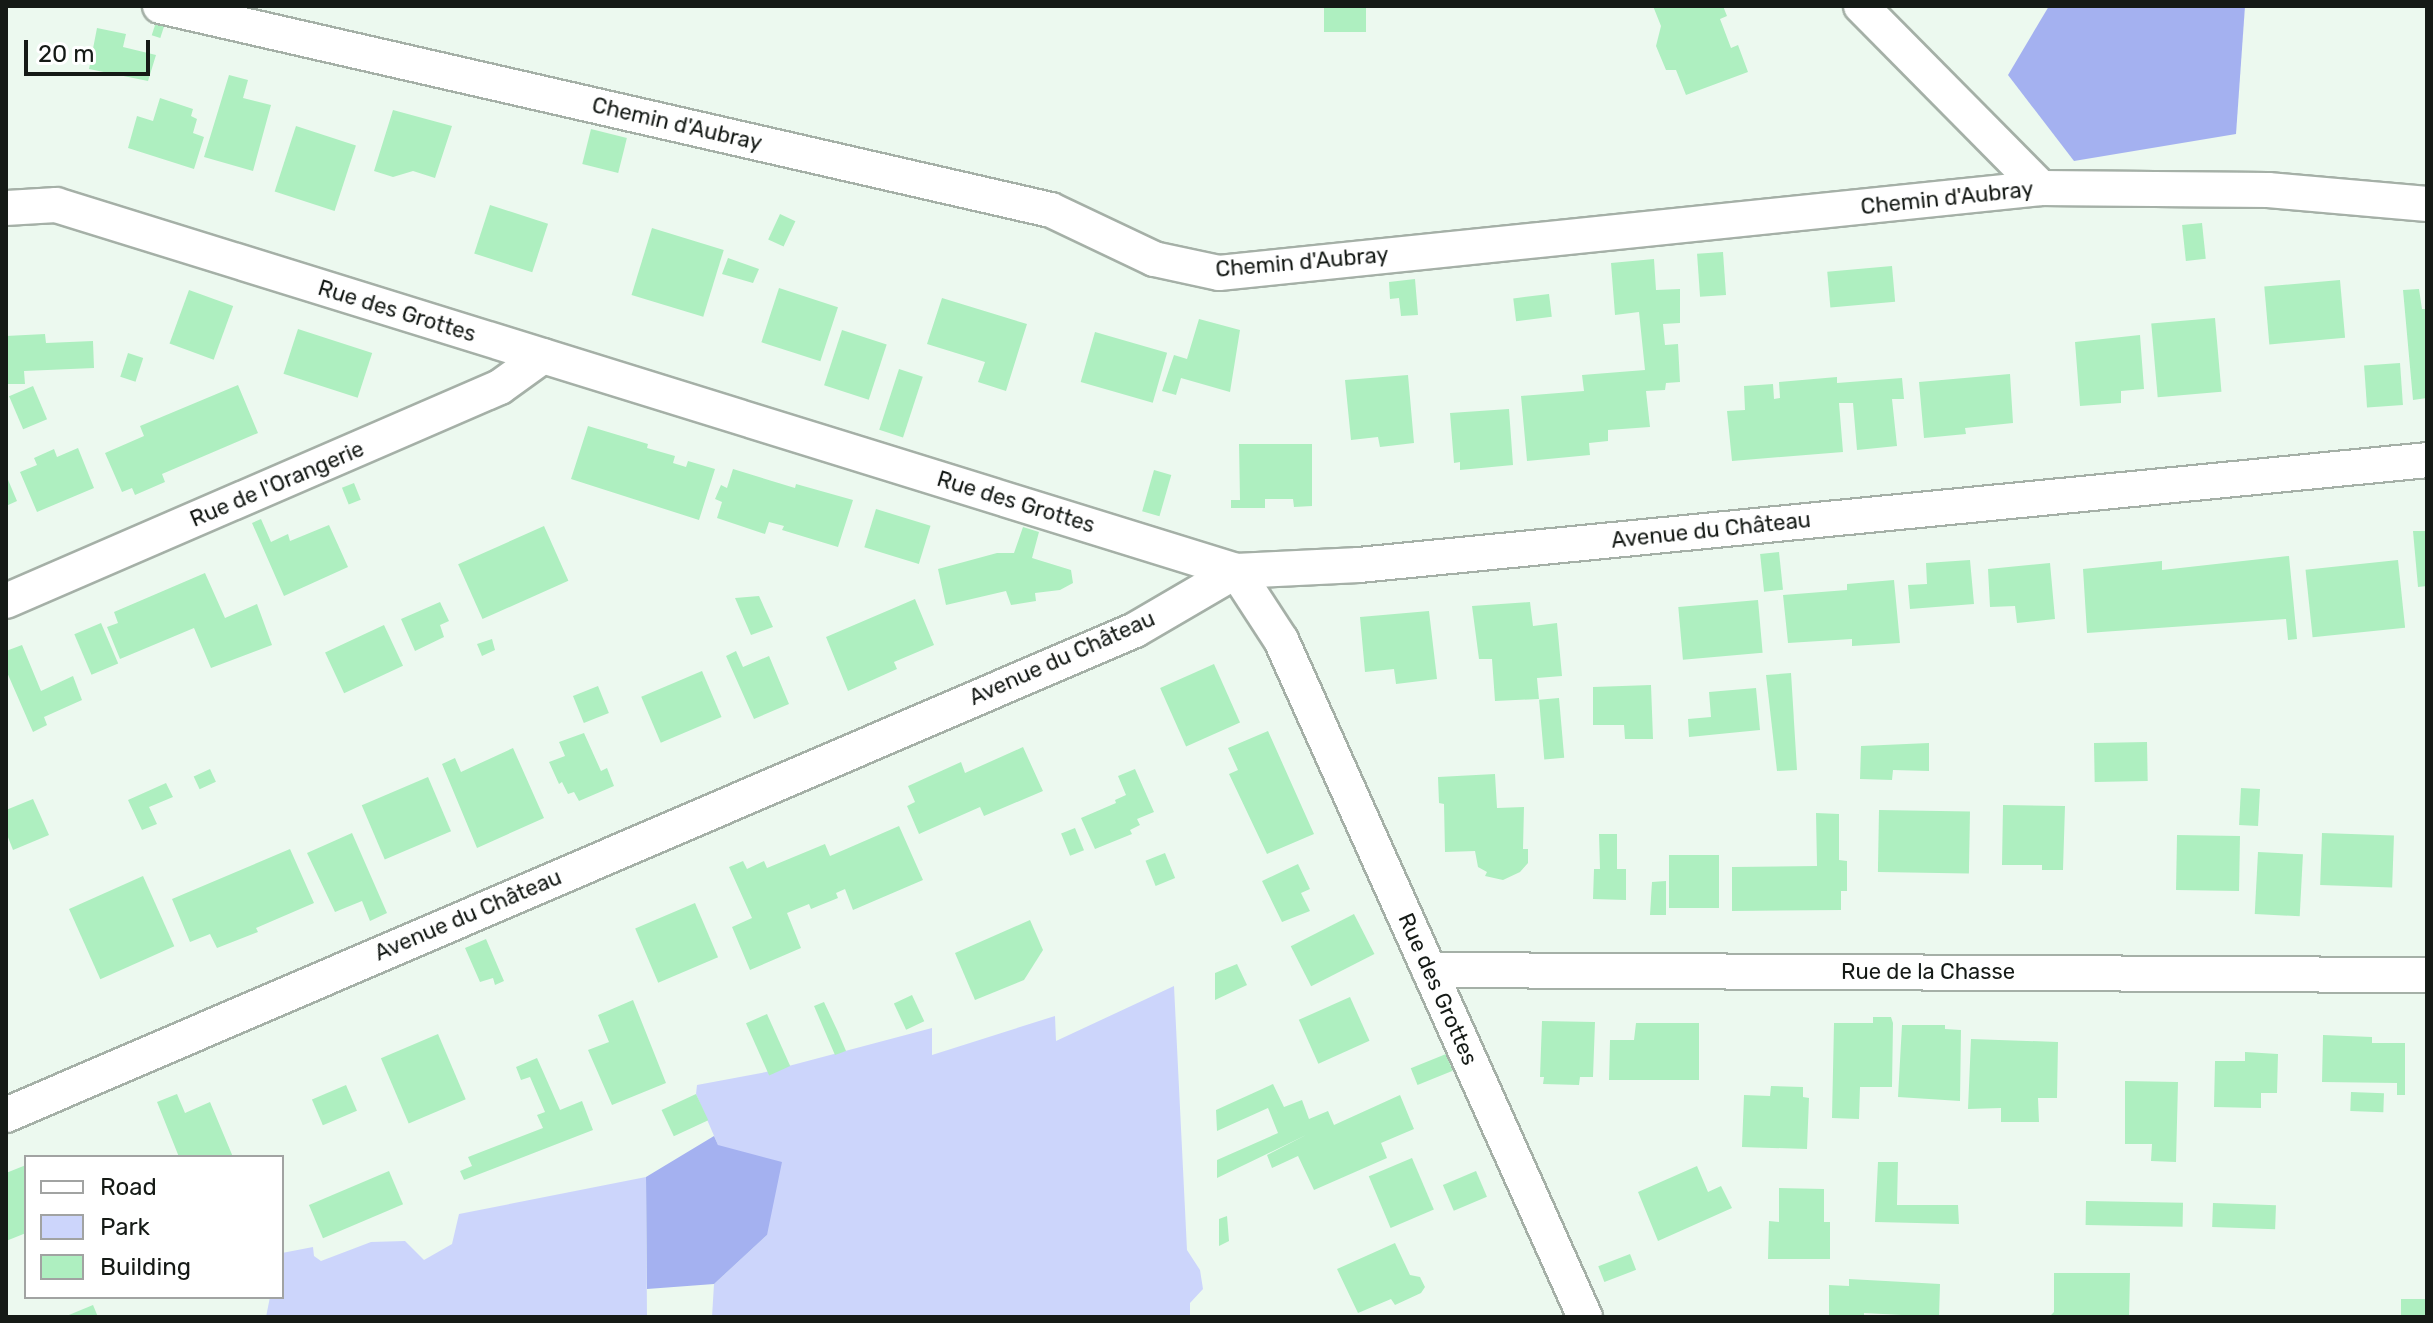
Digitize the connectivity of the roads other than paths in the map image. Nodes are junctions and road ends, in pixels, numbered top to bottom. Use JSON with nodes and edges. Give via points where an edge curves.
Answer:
{"nodes":[{"id":1,"x":160,"y":6,"type":"edge"},
{"id":2,"x":1861,"y":6,"type":"edge"},
{"id":3,"x":2041,"y":188,"type":"junction"},
{"id":4,"x":2427,"y":204,"type":"edge"},
{"id":5,"x":6,"y":208,"type":"edge"},
{"id":6,"x":543,"y":356,"type":"junction"},
{"id":7,"x":2427,"y":460,"type":"edge"},
{"id":8,"x":1236,"y":571,"type":"junction"},
{"id":9,"x":6,"y":601,"type":"edge"},
{"id":10,"x":1429,"y":970,"type":"junction"},
{"id":11,"x":2427,"y":975,"type":"edge"},
{"id":12,"x":6,"y":1115,"type":"edge"},
{"id":13,"x":1585,"y":1317,"type":"edge"}],
"edges":[{"from":1,"to":3,"type":"street","name":"Chemin d'Aubray","via":[[1051,210],[1154,259],[1219,273]]},
{"from":2,"to":3,"type":"street"},
{"from":3,"to":4,"type":"street","name":"Chemin d'Aubray","via":[[2268,190]]},
{"from":5,"to":6,"type":"street","name":"Rue des Grottes","via":[[56,205]]},
{"from":6,"to":8,"type":"street","name":"Rue des Grottes"},
{"from":6,"to":9,"type":"street","name":"Rue de l'Orangerie","via":[[500,387]]},
{"from":7,"to":8,"type":"street","name":"Avenue du Château","via":[[1359,565]]},
{"from":8,"to":10,"type":"street","name":"Rue des Grottes","via":[[1281,640]]},
{"from":8,"to":12,"type":"street","name":"Avenue du Château","via":[[1135,630]]},
{"from":10,"to":11,"type":"street","name":"Rue de la Chasse"},
{"from":10,"to":13,"type":"street","name":"Rue des Grottes"}]}
